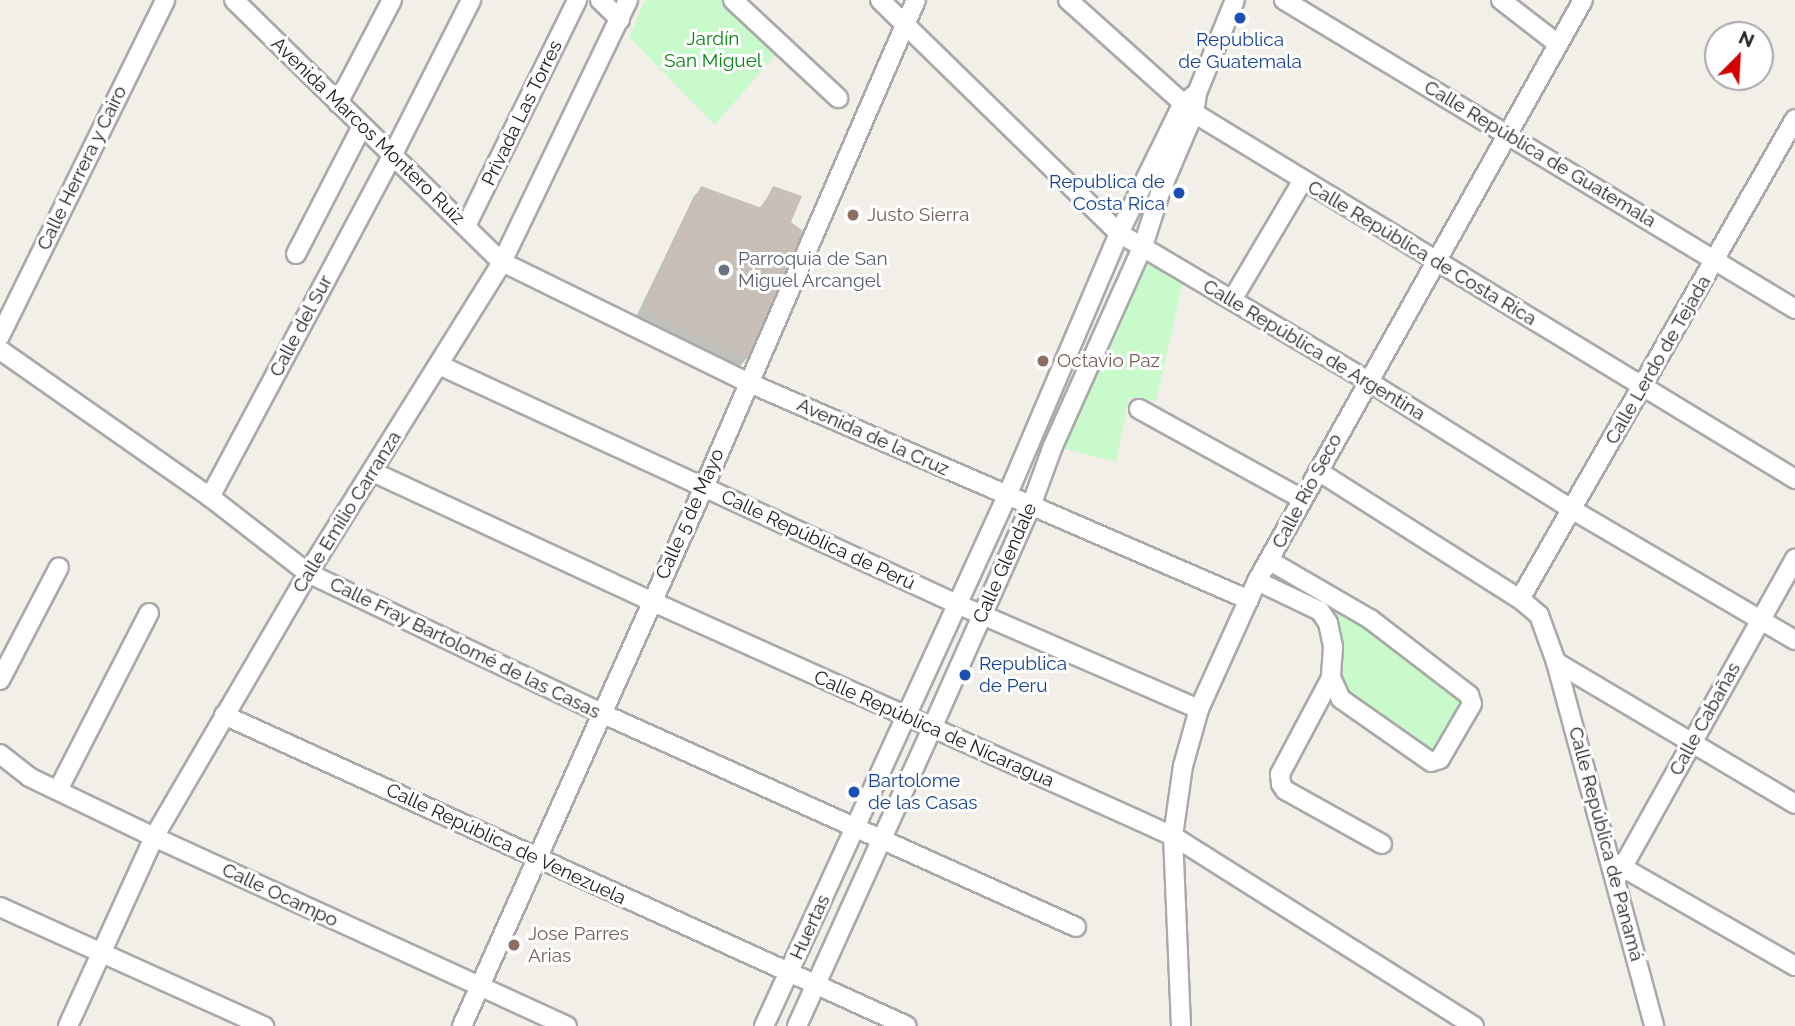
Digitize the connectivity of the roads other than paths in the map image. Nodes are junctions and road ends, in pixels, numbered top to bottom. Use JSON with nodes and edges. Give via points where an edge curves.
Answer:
{"nodes":[{"id":1,"x":165,"y":0,"type":"edge"},
{"id":2,"x":234,"y":0,"type":"edge"},
{"id":3,"x":392,"y":0,"type":"edge"},
{"id":4,"x":471,"y":0,"type":"edge"},
{"id":5,"x":578,"y":0,"type":"edge"},
{"id":6,"x":600,"y":0,"type":"edge"},
{"id":7,"x":628,"y":0,"type":"edge"},
{"id":8,"x":733,"y":0,"type":"edge"},
{"id":9,"x":880,"y":0,"type":"edge"},
{"id":10,"x":916,"y":0,"type":"edge"},
{"id":11,"x":1068,"y":0,"type":"edge"},
{"id":12,"x":1235,"y":0,"type":"edge"},
{"id":13,"x":1284,"y":0,"type":"edge"},
{"id":14,"x":1501,"y":0,"type":"edge"},
{"id":15,"x":1583,"y":0,"type":"edge"},
{"id":16,"x":621,"y":19,"type":"junction"},
{"id":17,"x":905,"y":24,"type":"junction"},
{"id":18,"x":1558,"y":44,"type":"junction"},
{"id":19,"x":838,"y":99,"type":"dead end"},
{"id":20,"x":338,"y":103,"type":"junction"},
{"id":21,"x":1188,"y":109,"type":"junction"},
{"id":22,"x":1795,"y":120,"type":"edge"},
{"id":23,"x":362,"y":126,"type":"junction"},
{"id":24,"x":1507,"y":134,"type":"junction"},
{"id":25,"x":393,"y":156,"type":"junction"},
{"id":26,"x":1303,"y":180,"type":"junction"},
{"id":27,"x":466,"y":226,"type":"junction"},
{"id":28,"x":1119,"y":233,"type":"junction"},
{"id":29,"x":1143,"y":246,"type":"junction"},
{"id":30,"x":296,"y":254,"type":"dead end"},
{"id":31,"x":1435,"y":259,"type":"junction"},
{"id":32,"x":1716,"y":260,"type":"junction"},
{"id":33,"x":502,"y":262,"type":"junction"},
{"id":34,"x":1232,"y":300,"type":"junction"},
{"id":35,"x":1795,"y":309,"type":"edge"},
{"id":36,"x":0,"y":337,"type":"edge"},
{"id":37,"x":0,"y":350,"type":"edge"},
{"id":38,"x":439,"y":365,"type":"junction"},
{"id":39,"x":1368,"y":381,"type":"junction"},
{"id":40,"x":747,"y":383,"type":"junction"},
{"id":41,"x":1641,"y":387,"type":"junction"},
{"id":42,"x":1139,"y":409,"type":"dead end"},
{"id":43,"x":373,"y":471,"type":"junction"},
{"id":44,"x":1318,"y":471,"type":"junction"},
{"id":45,"x":1795,"y":479,"type":"edge"},
{"id":46,"x":704,"y":487,"type":"junction"},
{"id":47,"x":1007,"y":496,"type":"junction"},
{"id":48,"x":210,"y":497,"type":"junction"},
{"id":49,"x":1302,"y":499,"type":"junction"},
{"id":50,"x":1031,"y":506,"type":"junction"},
{"id":51,"x":1573,"y":510,"type":"junction"},
{"id":52,"x":1795,"y":559,"type":"edge"},
{"id":53,"x":1270,"y":561,"type":"junction"},
{"id":54,"x":59,"y":567,"type":"dead end"},
{"id":55,"x":308,"y":573,"type":"junction"},
{"id":56,"x":1257,"y":581,"type":"junction"},
{"id":57,"x":1520,"y":598,"type":"junction"},
{"id":58,"x":1249,"y":600,"type":"junction"},
{"id":59,"x":650,"y":601,"type":"junction"},
{"id":60,"x":957,"y":604,"type":"junction"},
{"id":61,"x":1324,"y":604,"type":"junction"},
{"id":62,"x":149,"y":613,"type":"dead end"},
{"id":63,"x":982,"y":615,"type":"junction"},
{"id":64,"x":1761,"y":619,"type":"junction"},
{"id":65,"x":1795,"y":640,"type":"edge"},
{"id":66,"x":1556,"y":662,"type":"junction"},
{"id":67,"x":1331,"y":678,"type":"junction"},
{"id":68,"x":0,"y":680,"type":"edge"},
{"id":69,"x":1199,"y":709,"type":"junction"},
{"id":70,"x":601,"y":713,"type":"junction"},
{"id":71,"x":224,"y":715,"type":"junction"},
{"id":72,"x":906,"y":717,"type":"junction"},
{"id":73,"x":932,"y":728,"type":"junction"},
{"id":74,"x":1691,"y":744,"type":"junction"},
{"id":75,"x":0,"y":754,"type":"edge"},
{"id":76,"x":58,"y":790,"type":"junction"},
{"id":77,"x":1795,"y":804,"type":"edge"},
{"id":78,"x":855,"y":828,"type":"junction"},
{"id":79,"x":1173,"y":836,"type":"junction"},
{"id":80,"x":154,"y":837,"type":"junction"},
{"id":81,"x":881,"y":839,"type":"junction"},
{"id":82,"x":1382,"y":844,"type":"dead end"},
{"id":83,"x":537,"y":858,"type":"junction"},
{"id":84,"x":1617,"y":869,"type":"junction"},
{"id":85,"x":0,"y":907,"type":"edge"},
{"id":86,"x":1076,"y":927,"type":"dead end"},
{"id":87,"x":101,"y":954,"type":"junction"},
{"id":88,"x":1795,"y":966,"type":"edge"},
{"id":89,"x":789,"y":972,"type":"junction"},
{"id":90,"x":816,"y":984,"type":"junction"},
{"id":91,"x":479,"y":987,"type":"junction"},
{"id":92,"x":68,"y":1026,"type":"edge"},
{"id":93,"x":264,"y":1026,"type":"edge"},
{"id":94,"x":462,"y":1026,"type":"edge"},
{"id":95,"x":567,"y":1026,"type":"edge"},
{"id":96,"x":764,"y":1026,"type":"edge"},
{"id":97,"x":797,"y":1026,"type":"edge"},
{"id":98,"x":906,"y":1026,"type":"edge"},
{"id":99,"x":1181,"y":1026,"type":"edge"},
{"id":100,"x":1474,"y":1026,"type":"edge"},
{"id":101,"x":1654,"y":1026,"type":"edge"}],
"edges":[{"from":1,"to":36,"type":"street","name":"Calle Herrera y Cairo"},
{"from":2,"to":20,"type":"street","name":"Avenida Marcos Montero Ruiz"},
{"from":3,"to":20,"type":"street"},
{"from":4,"to":25,"type":"street","name":"Calle del Sur"},
{"from":5,"to":27,"type":"street","name":"Privada Las Torres"},
{"from":6,"to":16,"type":"street"},
{"from":7,"to":16,"type":"street","name":"Calle Emilio Carranza"},
{"from":8,"to":19,"type":"street"},
{"from":9,"to":17,"type":"street","name":"Calle República de Argentina"},
{"from":10,"to":17,"type":"street","name":"Calle 5 de Mayo"},
{"from":11,"to":21,"type":"street","name":"Calle República de Costa Rica"},
{"from":12,"to":21,"type":"street","name":"Calle Glendale"},
{"from":13,"to":24,"type":"street","name":"Calle República de Guatemala"},
{"from":14,"to":18,"type":"street"},
{"from":15,"to":18,"type":"street","name":"Calle Río Seco"},
{"from":16,"to":33,"type":"street","name":"Calle Emilio Carranza"},
{"from":17,"to":28,"type":"street","name":"Calle República de Argentina"},
{"from":17,"to":40,"type":"street","name":"Calle 5 de Mayo"},
{"from":18,"to":24,"type":"street","name":"Calle Río Seco"},
{"from":20,"to":23,"type":"street","name":"Avenida Marcos Montero Ruiz"},
{"from":21,"to":26,"type":"street","name":"Calle República de Costa Rica"},
{"from":21,"to":28,"type":"street","name":"Calle Glendale"},
{"from":21,"to":29,"type":"street","name":"Calle Glendale"},
{"from":22,"to":32,"type":"street","name":"Calle Lerdo de Tejada"},
{"from":23,"to":25,"type":"street","name":"Avenida Marcos Montero Ruiz"},
{"from":23,"to":30,"type":"street"},
{"from":24,"to":31,"type":"street","name":"Calle Río Seco"},
{"from":24,"to":32,"type":"street","name":"Calle República de Guatemala"},
{"from":25,"to":27,"type":"street","name":"Avenida Marcos Montero Ruiz"},
{"from":25,"to":48,"type":"street","name":"Calle del Sur"},
{"from":26,"to":31,"type":"street","name":"Calle República de Costa Rica"},
{"from":26,"to":34,"type":"street"},
{"from":27,"to":33,"type":"street","name":"Avenida Marcos Montero Ruiz"},
{"from":28,"to":29,"type":"street","name":"Calle República de Argentina"},
{"from":28,"to":47,"type":"street","name":"Calle Glendale"},
{"from":29,"to":34,"type":"street","name":"Calle República de Argentina"},
{"from":29,"to":50,"type":"street","name":"Calle Glendale","via":[[1053,446]]},
{"from":31,"to":39,"type":"street","name":"Calle Río Seco"},
{"from":31,"to":41,"type":"street","name":"Calle República de Costa Rica"},
{"from":32,"to":35,"type":"street","name":"Calle República de Guatemala"},
{"from":32,"to":41,"type":"street","name":"Calle Lerdo de Tejada"},
{"from":33,"to":38,"type":"street","name":"Calle Emilio Carranza"},
{"from":33,"to":40,"type":"street","name":"Avenida de la Cruz"},
{"from":34,"to":39,"type":"street","name":"Calle República de Argentina"},
{"from":37,"to":48,"type":"street","name":"Calle Fray Bartolomé de las Casas"},
{"from":38,"to":43,"type":"street","name":"Calle Emilio Carranza"},
{"from":38,"to":46,"type":"street","name":"Calle República de Perú"},
{"from":39,"to":44,"type":"street","name":"Calle Río Seco"},
{"from":39,"to":51,"type":"street","name":"Calle República de Argentina"},
{"from":40,"to":46,"type":"street","name":"Calle 5 de Mayo"},
{"from":40,"to":47,"type":"street","name":"Avenida de la Cruz"},
{"from":41,"to":45,"type":"street","name":"Calle República de Costa Rica"},
{"from":41,"to":51,"type":"street","name":"Calle Lerdo de Tejada"},
{"from":42,"to":49,"type":"street"},
{"from":43,"to":55,"type":"street","name":"Calle Emilio Carranza"},
{"from":43,"to":59,"type":"street","name":"Calle República de Nicaragua"},
{"from":44,"to":49,"type":"street","name":"Calle Río Seco"},
{"from":44,"to":57,"type":"street","name":"Calle República de Panamá"},
{"from":46,"to":59,"type":"street","name":"Calle 5 de Mayo"},
{"from":46,"to":60,"type":"street","name":"Calle República de Perú"},
{"from":47,"to":50,"type":"street","name":"Avenida de la Cruz"},
{"from":47,"to":60,"type":"street","name":"Calle Glendale"},
{"from":48,"to":55,"type":"street","name":"Calle Fray Bartolomé de las Casas"},
{"from":49,"to":53,"type":"street","name":"Calle Río Seco"},
{"from":50,"to":58,"type":"street","name":"Avenida de la Cruz"},
{"from":50,"to":63,"type":"street","name":"Calle Glendale"},
{"from":51,"to":57,"type":"street","name":"Calle Lerdo de Tejada"},
{"from":51,"to":64,"type":"street","name":"Calle República de Argentina"},
{"from":52,"to":64,"type":"street","name":"Calle Cabañas"},
{"from":53,"to":56,"type":"street","name":"Calle Río Seco"},
{"from":53,"to":61,"type":"street"},
{"from":54,"to":68,"type":"street"},
{"from":55,"to":70,"type":"street","name":"Calle Fray Bartolomé de las Casas"},
{"from":55,"to":71,"type":"street","name":"Calle Emilio Carranza"},
{"from":56,"to":58,"type":"street","name":"Calle Río Seco"},
{"from":56,"to":61,"type":"street"},
{"from":57,"to":66,"type":"street","name":"Calle República de Panamá","via":[[1539,615]]},
{"from":58,"to":69,"type":"street","name":"Calle Río Seco"},
{"from":59,"to":70,"type":"street","name":"Calle 5 de Mayo"},
{"from":59,"to":72,"type":"street","name":"Calle República de Nicaragua"},
{"from":60,"to":63,"type":"street","name":"Calle República de Perú"},
{"from":60,"to":72,"type":"street","name":"Calle Glendale"},
{"from":61,"to":67,"type":"street","via":[[1333,647]]},
{"from":61,"to":67,"type":"street","via":[[1370,619],[1469,695],[1472,704],[1440,759],[1431,762],[1340,699]]},
{"from":62,"to":76,"type":"street"},
{"from":63,"to":69,"type":"street","name":"Calle República de Perú"},
{"from":63,"to":73,"type":"street","name":"Calle Glendale"},
{"from":64,"to":65,"type":"street","name":"Calle República de Argentina"},
{"from":64,"to":74,"type":"street","name":"Calle Cabañas"},
{"from":66,"to":74,"type":"street"},
{"from":66,"to":84,"type":"street","name":"Calle República de Panamá"},
{"from":67,"to":82,"type":"street","via":[[1280,774],[1281,784]]},
{"from":69,"to":79,"type":"street","name":"Calle Río Seco","via":[[1183,766]]},
{"from":70,"to":78,"type":"street","name":"Calle Fray Bartolomé de las Casas"},
{"from":70,"to":83,"type":"street","name":"Calle 5 de Mayo"},
{"from":71,"to":80,"type":"street","name":"Calle Emilio Carranza"},
{"from":71,"to":83,"type":"street","name":"Calle República de Venezuela"},
{"from":72,"to":73,"type":"street","name":"Calle República de Nicaragua"},
{"from":72,"to":78,"type":"street","name":"Calle Glendale"},
{"from":73,"to":79,"type":"street","name":"Calle República de Nicaragua"},
{"from":73,"to":81,"type":"street","name":"Calle Glendale"},
{"from":74,"to":77,"type":"street"},
{"from":74,"to":84,"type":"street","name":"Calle Cabañas"},
{"from":75,"to":76,"type":"street","name":"Calle Ocampo","via":[[29,777]]},
{"from":76,"to":80,"type":"street","name":"Calle Ocampo"},
{"from":78,"to":81,"type":"street","name":"Calle Fray Bartolomé de las Casas"},
{"from":78,"to":89,"type":"street","name":"Huertas"},
{"from":79,"to":99,"type":"street","name":"Calle Río Seco"},
{"from":79,"to":100,"type":"street","name":"Calle República de Nicaragua"},
{"from":80,"to":87,"type":"street","name":"Calle Emilio Carranza"},
{"from":80,"to":91,"type":"street","name":"Calle Ocampo"},
{"from":81,"to":86,"type":"street","name":"Calle Fray Bartolomé de las Casas"},
{"from":81,"to":90,"type":"street","name":"Calle Glendale"},
{"from":83,"to":89,"type":"street","name":"Calle República de Venezuela"},
{"from":83,"to":91,"type":"street","name":"Calle 5 de Mayo"},
{"from":84,"to":88,"type":"street"},
{"from":84,"to":101,"type":"street","name":"Calle República de Panamá"},
{"from":85,"to":87,"type":"street"},
{"from":87,"to":92,"type":"street","name":"Calle Emilio Carranza"},
{"from":87,"to":93,"type":"street"},
{"from":89,"to":90,"type":"street","name":"Calle República de Venezuela"},
{"from":89,"to":96,"type":"street","name":"Huertas"},
{"from":90,"to":97,"type":"street","name":"Calle Glendale"},
{"from":90,"to":98,"type":"street","name":"Calle República de Venezuela"},
{"from":91,"to":94,"type":"street","name":"Calle 5 de Mayo"},
{"from":91,"to":95,"type":"street","name":"Calle Ocampo"}]}
